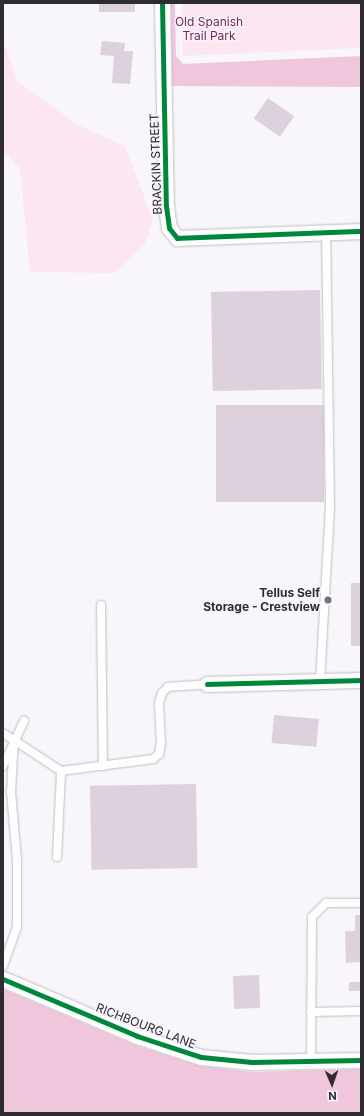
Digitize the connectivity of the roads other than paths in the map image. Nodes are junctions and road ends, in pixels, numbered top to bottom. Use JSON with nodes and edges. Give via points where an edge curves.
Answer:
{"nodes":[{"id":1,"x":162,"y":3,"type":"edge"},
{"id":2,"x":361,"y":231,"type":"edge"},
{"id":3,"x":326,"y":232,"type":"junction"},
{"id":4,"x":101,"y":605,"type":"dead end"},
{"id":5,"x":361,"y":680,"type":"edge"},
{"id":6,"x":320,"y":681,"type":"junction"},
{"id":7,"x":207,"y":684,"type":"joint"},
{"id":8,"x":24,"y":721,"type":"dead end"},
{"id":9,"x":3,"y":733,"type":"edge"},
{"id":10,"x":14,"y":740,"type":"junction"},
{"id":11,"x":3,"y":766,"type":"edge"},
{"id":12,"x":103,"y":766,"type":"junction"},
{"id":13,"x":61,"y":771,"type":"junction"},
{"id":14,"x":57,"y":857,"type":"dead end"},
{"id":15,"x":361,"y":903,"type":"edge"},
{"id":16,"x":3,"y":966,"type":"edge"},
{"id":17,"x":3,"y":979,"type":"edge"},
{"id":18,"x":361,"y":1011,"type":"edge"},
{"id":19,"x":312,"y":1012,"type":"junction"},
{"id":20,"x":361,"y":1060,"type":"edge"},
{"id":21,"x":311,"y":1061,"type":"junction"}],
"edges":[{"from":1,"to":3,"type":"street","name":"BRACKIN STREET","via":[[169,228],[177,238]]},
{"from":2,"to":3,"type":"street"},
{"from":3,"to":6,"type":"lane","via":[[330,510]]},
{"from":4,"to":12,"type":"lane"},
{"from":5,"to":6,"type":"street"},
{"from":6,"to":7,"type":"street"},
{"from":7,"to":12,"type":"lane","via":[[168,687],[162,693],[159,703],[162,743],[159,754],[153,759]]},
{"from":8,"to":10,"type":"lane"},
{"from":9,"to":10,"type":"lane"},
{"from":10,"to":11,"type":"lane"},
{"from":10,"to":13,"type":"lane"},
{"from":10,"to":16,"type":"lane","via":[[11,792],[17,860],[17,927]]},
{"from":12,"to":13,"type":"lane"},
{"from":13,"to":14,"type":"lane"},
{"from":15,"to":19,"type":"lane","via":[[326,903],[312,917]]},
{"from":17,"to":21,"type":"street","name":"RICHBOURG LANE","via":[[186,1053],[252,1062]]},
{"from":18,"to":19,"type":"lane"},
{"from":19,"to":21,"type":"lane"},
{"from":20,"to":21,"type":"street","name":"RICHBOURG LANE"}]}
